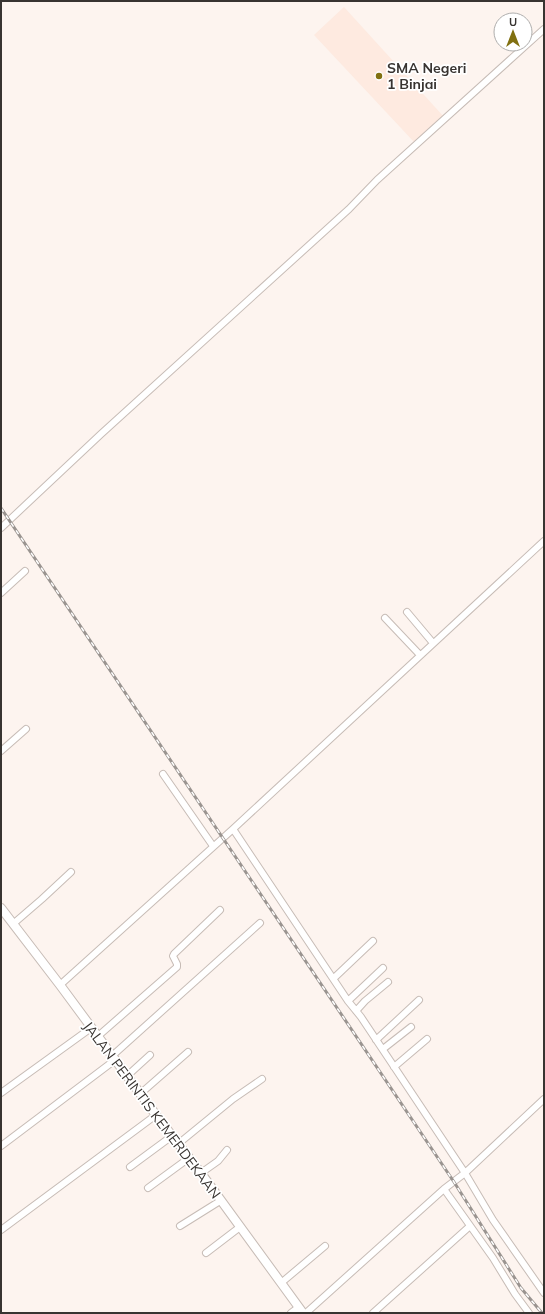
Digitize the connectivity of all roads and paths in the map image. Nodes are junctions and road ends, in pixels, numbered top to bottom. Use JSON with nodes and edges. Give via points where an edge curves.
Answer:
{"nodes":[{"id":1,"x":544,"y":29,"type":"edge"},
{"id":2,"x":1,"y":528,"type":"edge"},
{"id":3,"x":544,"y":541,"type":"edge"},
{"id":4,"x":25,"y":572,"type":"dead end"},
{"id":5,"x":1,"y":593,"type":"edge"},
{"id":6,"x":407,"y":612,"type":"dead end"},
{"id":7,"x":385,"y":618,"type":"dead end"},
{"id":8,"x":433,"y":643,"type":"junction"},
{"id":9,"x":420,"y":655,"type":"junction"},
{"id":10,"x":26,"y":729,"type":"dead end"},
{"id":11,"x":1,"y":751,"type":"edge"},
{"id":12,"x":163,"y":774,"type":"dead end"},
{"id":13,"x":233,"y":828,"type":"junction"},
{"id":14,"x":213,"y":846,"type":"junction"},
{"id":15,"x":71,"y":872,"type":"dead end"},
{"id":16,"x":1,"y":908,"type":"edge"},
{"id":17,"x":220,"y":910,"type":"dead end"},
{"id":18,"x":260,"y":923,"type":"dead end"},
{"id":19,"x":13,"y":924,"type":"junction"},
{"id":20,"x":373,"y":941,"type":"dead end"},
{"id":21,"x":383,"y":968,"type":"dead end"},
{"id":22,"x":334,"y":978,"type":"junction"},
{"id":23,"x":388,"y":982,"type":"dead end"},
{"id":24,"x":60,"y":985,"type":"junction"},
{"id":25,"x":419,"y":1000,"type":"dead end"},
{"id":26,"x":348,"y":1001,"type":"junction"},
{"id":27,"x":356,"y":1011,"type":"junction"},
{"id":28,"x":411,"y":1026,"type":"dead end"},
{"id":29,"x":91,"y":1028,"type":"junction"},
{"id":30,"x":98,"y":1037,"type":"junction"},
{"id":31,"x":427,"y":1039,"type":"dead end"},
{"id":32,"x":376,"y":1040,"type":"junction"},
{"id":33,"x":383,"y":1049,"type":"junction"},
{"id":34,"x":188,"y":1052,"type":"dead end"},
{"id":35,"x":150,"y":1055,"type":"dead end"},
{"id":36,"x":114,"y":1058,"type":"junction"},
{"id":37,"x":394,"y":1067,"type":"junction"},
{"id":38,"x":127,"y":1076,"type":"junction"},
{"id":39,"x":262,"y":1079,"type":"dead end"},
{"id":40,"x":1,"y":1093,"type":"edge"},
{"id":41,"x":140,"y":1094,"type":"junction"},
{"id":42,"x":543,"y":1103,"type":"edge"},
{"id":43,"x":156,"y":1115,"type":"junction"},
{"id":44,"x":172,"y":1136,"type":"junction"},
{"id":45,"x":178,"y":1144,"type":"junction"},
{"id":46,"x":1,"y":1146,"type":"edge"},
{"id":47,"x":227,"y":1150,"type":"dead end"},
{"id":48,"x":189,"y":1158,"type":"junction"},
{"id":49,"x":130,"y":1167,"type":"dead end"},
{"id":50,"x":200,"y":1173,"type":"junction"},
{"id":51,"x":465,"y":1173,"type":"junction"},
{"id":52,"x":148,"y":1188,"type":"dead end"},
{"id":53,"x":444,"y":1189,"type":"junction"},
{"id":54,"x":220,"y":1201,"type":"junction"},
{"id":55,"x":180,"y":1226,"type":"dead end"},
{"id":56,"x":470,"y":1226,"type":"junction"},
{"id":57,"x":240,"y":1227,"type":"junction"},
{"id":58,"x":1,"y":1230,"type":"edge"},
{"id":59,"x":325,"y":1246,"type":"dead end"},
{"id":60,"x":206,"y":1253,"type":"dead end"},
{"id":61,"x":281,"y":1283,"type":"junction"},
{"id":62,"x":544,"y":1293,"type":"edge"},
{"id":63,"x":301,"y":1310,"type":"edge"},
{"id":64,"x":291,"y":1313,"type":"edge"},
{"id":65,"x":306,"y":1313,"type":"edge"},
{"id":66,"x":373,"y":1313,"type":"edge"},
{"id":67,"x":529,"y":1313,"type":"edge"}],
"edges":[{"from":1,"to":2,"type":"street"},
{"from":3,"to":8,"type":"street"},
{"from":4,"to":5,"type":"street"},
{"from":6,"to":8,"type":"street"},
{"from":7,"to":9,"type":"street"},
{"from":8,"to":9,"type":"street"},
{"from":9,"to":13,"type":"street"},
{"from":10,"to":11,"type":"street"},
{"from":12,"to":14,"type":"street"},
{"from":13,"to":14,"type":"street"},
{"from":13,"to":22,"type":"street"},
{"from":14,"to":24,"type":"street"},
{"from":15,"to":19,"type":"street"},
{"from":16,"to":19,"type":"street","name":"JALAN PERINTIS KEMERDEKAAN"},
{"from":17,"to":30,"type":"street","via":[[174,954],[177,966]]},
{"from":18,"to":36,"type":"street"},
{"from":19,"to":24,"type":"street","name":"JALAN PERINTIS KEMERDEKAAN"},
{"from":20,"to":22,"type":"street"},
{"from":21,"to":26,"type":"street"},
{"from":22,"to":26,"type":"street"},
{"from":23,"to":27,"type":"street"},
{"from":24,"to":29,"type":"street","name":"JALAN PERINTIS KEMERDEKAAN"},
{"from":25,"to":32,"type":"street"},
{"from":26,"to":27,"type":"street"},
{"from":27,"to":32,"type":"street"},
{"from":28,"to":33,"type":"street"},
{"from":29,"to":30,"type":"street","name":"JALAN PERINTIS KEMERDEKAAN"},
{"from":29,"to":40,"type":"street"},
{"from":30,"to":36,"type":"street","name":"JALAN PERINTIS KEMERDEKAAN"},
{"from":31,"to":37,"type":"street"},
{"from":32,"to":33,"type":"street"},
{"from":33,"to":37,"type":"street"},
{"from":34,"to":41,"type":"street"},
{"from":35,"to":38,"type":"street"},
{"from":36,"to":38,"type":"street","name":"JALAN PERINTIS KEMERDEKAAN"},
{"from":36,"to":46,"type":"street"},
{"from":37,"to":51,"type":"street"},
{"from":38,"to":41,"type":"street","name":"JALAN PERINTIS KEMERDEKAAN"},
{"from":39,"to":45,"type":"street"},
{"from":41,"to":43,"type":"street","name":"JALAN PERINTIS KEMERDEKAAN"},
{"from":42,"to":51,"type":"street"},
{"from":43,"to":44,"type":"street","name":"JALAN PERINTIS KEMERDEKAAN"},
{"from":43,"to":58,"type":"street"},
{"from":44,"to":45,"type":"street","name":"JALAN PERINTIS KEMERDEKAAN"},
{"from":44,"to":49,"type":"street"},
{"from":45,"to":48,"type":"street","name":"JALAN PERINTIS KEMERDEKAAN"},
{"from":47,"to":50,"type":"street","via":[[222,1157]]},
{"from":48,"to":50,"type":"street","name":"JALAN PERINTIS KEMERDEKAAN"},
{"from":48,"to":52,"type":"street"},
{"from":50,"to":54,"type":"street","name":"JALAN PERINTIS KEMERDEKAAN"},
{"from":51,"to":53,"type":"street"},
{"from":51,"to":62,"type":"street","via":[[493,1220]]},
{"from":53,"to":56,"type":"street"},
{"from":53,"to":65,"type":"street"},
{"from":54,"to":55,"type":"street"},
{"from":54,"to":57,"type":"street","name":"JALAN PERINTIS KEMERDEKAAN"},
{"from":56,"to":66,"type":"street"},
{"from":56,"to":67,"type":"street"},
{"from":57,"to":60,"type":"street"},
{"from":57,"to":61,"type":"street","name":"JALAN PERINTIS KEMERDEKAAN"},
{"from":59,"to":61,"type":"street"},
{"from":61,"to":63,"type":"street","name":"JALAN PERINTIS KEMERDEKAAN"},
{"from":63,"to":64,"type":"street"}]}
